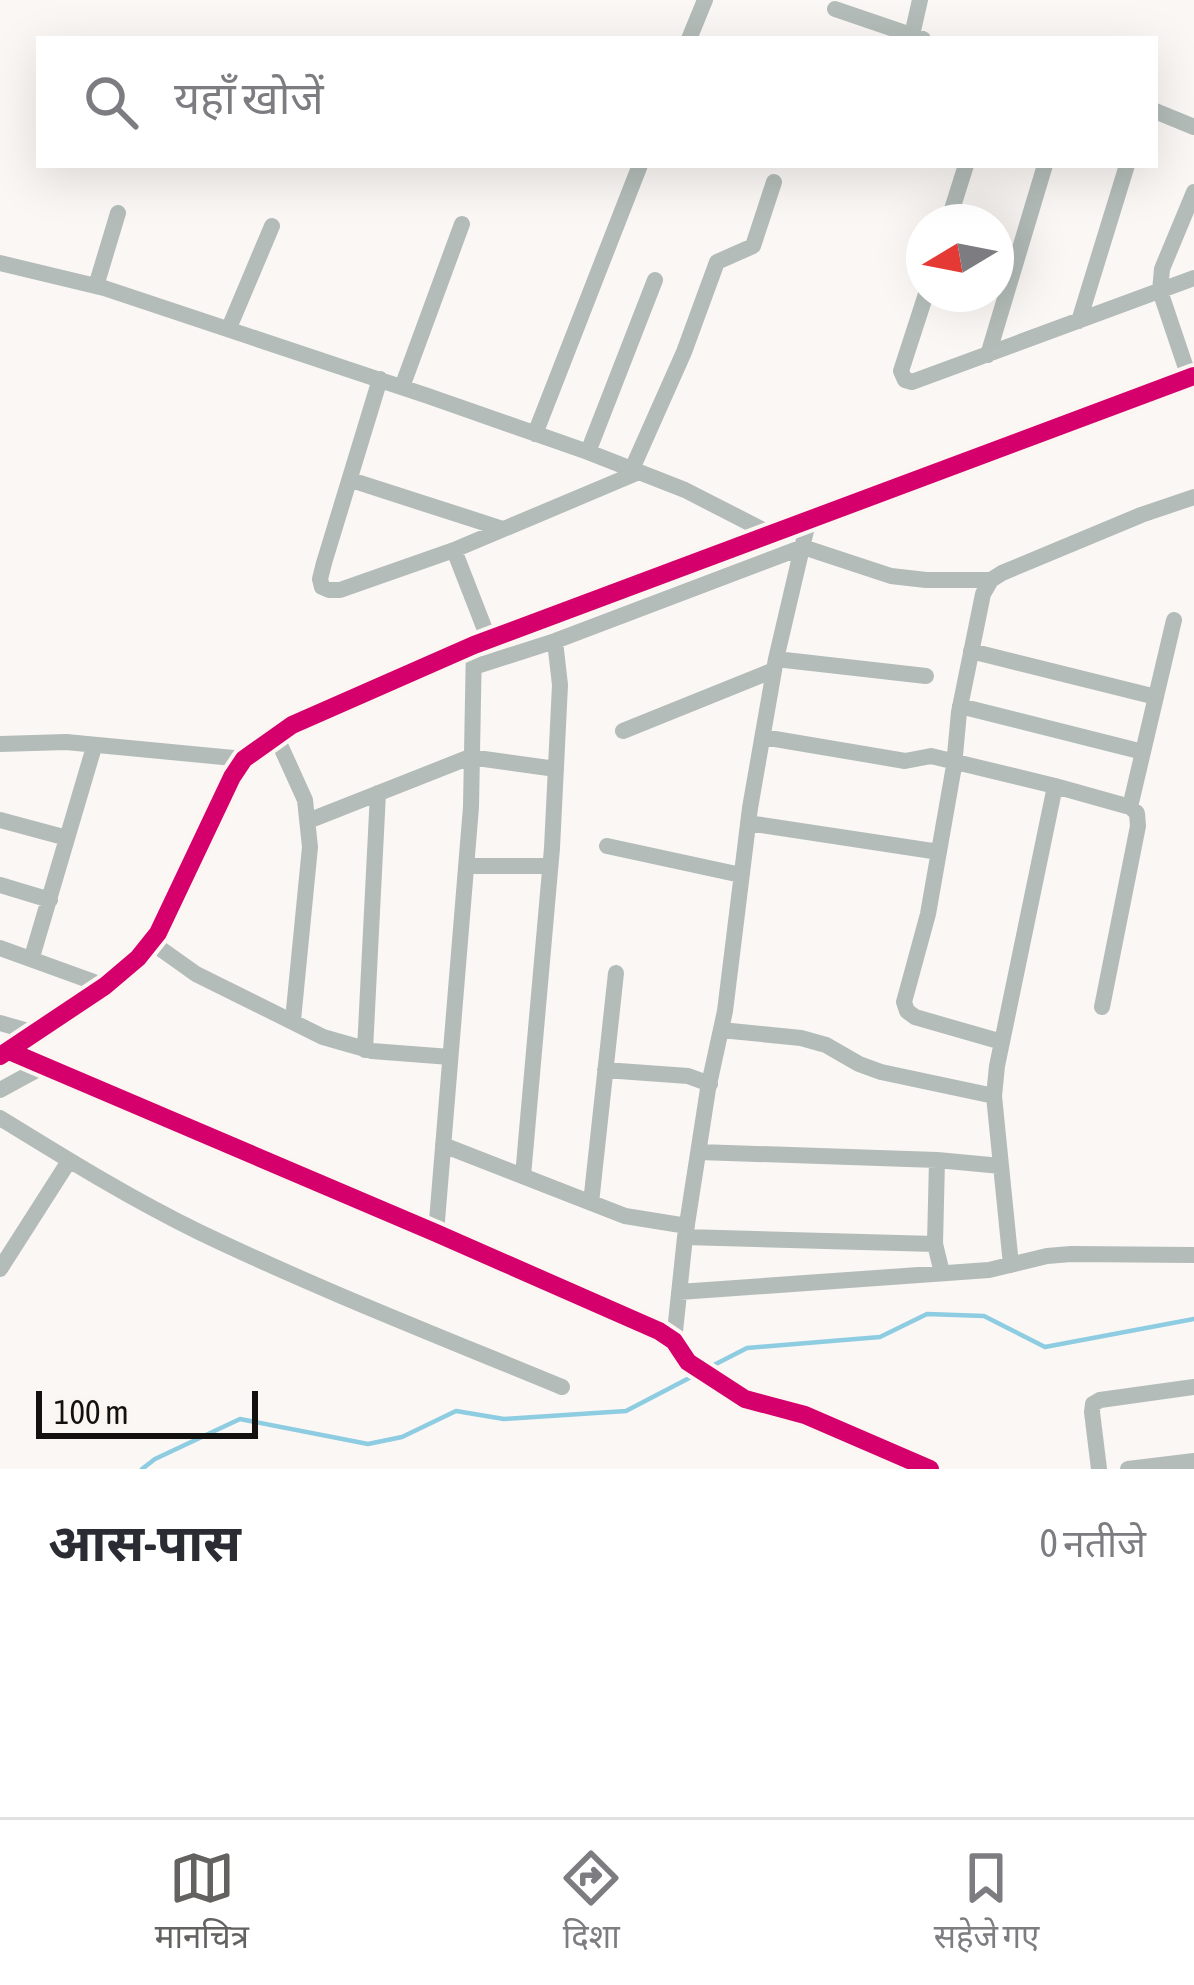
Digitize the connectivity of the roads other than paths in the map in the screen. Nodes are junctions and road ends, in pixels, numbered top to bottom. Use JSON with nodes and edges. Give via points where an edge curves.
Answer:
{"nodes":[{"id":1,"x":704,"y":0,"type":"edge"},
{"id":2,"x":920,"y":0,"type":"edge"},
{"id":3,"x":835,"y":9,"type":"dead end"},
{"id":4,"x":690,"y":36,"type":"edge"},
{"id":5,"x":915,"y":36,"type":"edge"},
{"id":6,"x":918,"y":36,"type":"edge"},
{"id":7,"x":1158,"y":112,"type":"edge"},
{"id":8,"x":1194,"y":127,"type":"edge"},
{"id":9,"x":639,"y":168,"type":"edge"},
{"id":10,"x":965,"y":168,"type":"edge"},
{"id":11,"x":1044,"y":168,"type":"edge"},
{"id":12,"x":1126,"y":168,"type":"edge"},
{"id":13,"x":774,"y":182,"type":"dead end"},
{"id":14,"x":1194,"y":192,"type":"edge"},
{"id":15,"x":954,"y":204,"type":"edge"},
{"id":16,"x":118,"y":213,"type":"dead end"},
{"id":17,"x":462,"y":224,"type":"dead end"},
{"id":18,"x":272,"y":226,"type":"dead end"},
{"id":19,"x":0,"y":263,"type":"edge"},
{"id":20,"x":1194,"y":278,"type":"edge"},
{"id":21,"x":655,"y":280,"type":"dead end"},
{"id":22,"x":96,"y":286,"type":"junction"},
{"id":23,"x":1160,"y":291,"type":"junction"},
{"id":24,"x":920,"y":312,"type":"edge"},
{"id":25,"x":1079,"y":321,"type":"junction"},
{"id":26,"x":229,"y":328,"type":"junction"},
{"id":27,"x":988,"y":355,"type":"junction"},
{"id":28,"x":1192,"y":376,"type":"edge"},
{"id":29,"x":380,"y":379,"type":"junction"},
{"id":30,"x":402,"y":387,"type":"junction"},
{"id":31,"x":536,"y":434,"type":"junction"},
{"id":32,"x":588,"y":452,"type":"junction"},
{"id":33,"x":636,"y":471,"type":"junction"},
{"id":34,"x":351,"y":480,"type":"junction"},
{"id":35,"x":1194,"y":496,"type":"edge"},
{"id":36,"x":809,"y":518,"type":"junction"},
{"id":37,"x":503,"y":529,"type":"junction"},
{"id":38,"x":769,"y":533,"type":"junction"},
{"id":39,"x":802,"y":547,"type":"junction"},
{"id":40,"x":454,"y":550,"type":"junction"},
{"id":41,"x":991,"y":580,"type":"junction"},
{"id":42,"x":1174,"y":620,"type":"dead end"},
{"id":43,"x":555,"y":641,"type":"junction"},
{"id":44,"x":482,"y":643,"type":"junction"},
{"id":45,"x":970,"y":651,"type":"junction"},
{"id":46,"x":775,"y":664,"type":"junction"},
{"id":47,"x":474,"y":667,"type":"junction"},
{"id":48,"x":926,"y":676,"type":"dead end"},
{"id":49,"x":1156,"y":697,"type":"junction"},
{"id":50,"x":960,"y":706,"type":"junction"},
{"id":51,"x":623,"y":731,"type":"dead end"},
{"id":52,"x":276,"y":736,"type":"junction"},
{"id":53,"x":763,"y":736,"type":"junction"},
{"id":54,"x":0,"y":745,"type":"edge"},
{"id":55,"x":94,"y":747,"type":"junction"},
{"id":56,"x":1143,"y":752,"type":"junction"},
{"id":57,"x":470,"y":757,"type":"junction"},
{"id":58,"x":244,"y":759,"type":"junction"},
{"id":59,"x":955,"y":761,"type":"junction"},
{"id":60,"x":556,"y":769,"type":"junction"},
{"id":61,"x":1055,"y":786,"type":"junction"},
{"id":62,"x":378,"y":794,"type":"junction"},
{"id":63,"x":1130,"y":807,"type":"junction"},
{"id":64,"x":0,"y":820,"type":"edge"},
{"id":65,"x":308,"y":821,"type":"junction"},
{"id":66,"x":748,"y":823,"type":"junction"},
{"id":67,"x":67,"y":838,"type":"junction"},
{"id":68,"x":607,"y":846,"type":"dead end"},
{"id":69,"x":939,"y":852,"type":"junction"},
{"id":70,"x":466,"y":866,"type":"junction"},
{"id":71,"x":550,"y":866,"type":"junction"},
{"id":72,"x":741,"y":875,"type":"junction"},
{"id":73,"x":0,"y":885,"type":"edge"},
{"id":74,"x":50,"y":900,"type":"junction"},
{"id":75,"x":151,"y":942,"type":"junction"},
{"id":76,"x":0,"y":948,"type":"edge"},
{"id":77,"x":32,"y":957,"type":"junction"},
{"id":78,"x":616,"y":973,"type":"dead end"},
{"id":79,"x":105,"y":986,"type":"junction"},
{"id":80,"x":1102,"y":1007,"type":"dead end"},
{"id":81,"x":292,"y":1020,"type":"junction"},
{"id":82,"x":0,"y":1023,"type":"edge"},
{"id":83,"x":721,"y":1030,"type":"junction"},
{"id":84,"x":35,"y":1033,"type":"junction"},
{"id":85,"x":1002,"y":1042,"type":"junction"},
{"id":86,"x":365,"y":1050,"type":"junction"},
{"id":87,"x":4,"y":1053,"type":"edge"},
{"id":88,"x":451,"y":1057,"type":"junction"},
{"id":89,"x":44,"y":1066,"type":"junction"},
{"id":90,"x":605,"y":1070,"type":"junction"},
{"id":91,"x":710,"y":1084,"type":"junction"},
{"id":92,"x":0,"y":1090,"type":"edge"},
{"id":93,"x":994,"y":1096,"type":"junction"},
{"id":94,"x":0,"y":1118,"type":"edge"},
{"id":95,"x":443,"y":1145,"type":"junction"},
{"id":96,"x":699,"y":1151,"type":"junction"},
{"id":97,"x":937,"y":1160,"type":"junction"},
{"id":98,"x":69,"y":1161,"type":"junction"},
{"id":99,"x":1001,"y":1166,"type":"junction"},
{"id":100,"x":523,"y":1176,"type":"junction"},
{"id":101,"x":591,"y":1203,"type":"junction"},
{"id":102,"x":436,"y":1232,"type":"junction"},
{"id":103,"x":686,"y":1232,"type":"junction"},
{"id":104,"x":934,"y":1244,"type":"junction"},
{"id":105,"x":1194,"y":1255,"type":"edge"},
{"id":106,"x":1011,"y":1264,"type":"junction"},
{"id":107,"x":0,"y":1269,"type":"edge"},
{"id":108,"x":942,"y":1273,"type":"junction"},
{"id":109,"x":679,"y":1292,"type":"junction"},
{"id":110,"x":674,"y":1341,"type":"junction"},
{"id":111,"x":562,"y":1387,"type":"dead end"},
{"id":112,"x":1194,"y":1387,"type":"edge"},
{"id":113,"x":1194,"y":1461,"type":"edge"},
{"id":114,"x":930,"y":1469,"type":"edge"},
{"id":115,"x":1099,"y":1469,"type":"edge"},
{"id":116,"x":1127,"y":1469,"type":"edge"}],
"edges":[{"from":1,"to":4,"type":"street"},
{"from":2,"to":6,"type":"street"},
{"from":3,"to":5,"type":"street"},
{"from":7,"to":8,"type":"street"},
{"from":9,"to":31,"type":"street"},
{"from":10,"to":15,"type":"street"},
{"from":11,"to":27,"type":"street"},
{"from":12,"to":25,"type":"street"},
{"from":13,"to":33,"type":"street","via":[[753,246],[713,269]]},
{"from":14,"to":23,"type":"street"},
{"from":16,"to":22,"type":"street"},
{"from":17,"to":30,"type":"street"},
{"from":18,"to":26,"type":"street"},
{"from":19,"to":22,"type":"street"},
{"from":20,"to":23,"type":"street"},
{"from":21,"to":32,"type":"street"},
{"from":22,"to":26,"type":"street"},
{"from":23,"to":25,"type":"street"},
{"from":23,"to":28,"type":"street"},
{"from":24,"to":27,"type":"street","via":[[905,380]]},
{"from":25,"to":27,"type":"street"},
{"from":26,"to":29,"type":"street"},
{"from":28,"to":36,"type":"street"},
{"from":29,"to":30,"type":"street"},
{"from":29,"to":34,"type":"street"},
{"from":30,"to":31,"type":"street"},
{"from":31,"to":32,"type":"street"},
{"from":32,"to":33,"type":"street"},
{"from":33,"to":37,"type":"street"},
{"from":33,"to":38,"type":"street"},
{"from":34,"to":37,"type":"street"},
{"from":34,"to":40,"type":"street","via":[[322,586],[340,590]]},
{"from":35,"to":41,"type":"street"},
{"from":36,"to":38,"type":"street"},
{"from":36,"to":39,"type":"street"},
{"from":37,"to":40,"type":"street"},
{"from":38,"to":44,"type":"street"},
{"from":39,"to":41,"type":"street","via":[[891,576]]},
{"from":39,"to":43,"type":"street"},
{"from":39,"to":46,"type":"street"},
{"from":40,"to":44,"type":"street"},
{"from":41,"to":45,"type":"street"},
{"from":42,"to":49,"type":"street"},
{"from":43,"to":47,"type":"street"},
{"from":43,"to":60,"type":"street"},
{"from":44,"to":47,"type":"street"},
{"from":44,"to":52,"type":"street"},
{"from":45,"to":49,"type":"street"},
{"from":45,"to":50,"type":"street"},
{"from":46,"to":48,"type":"street"},
{"from":46,"to":51,"type":"street"},
{"from":46,"to":53,"type":"street"},
{"from":47,"to":57,"type":"street"},
{"from":49,"to":56,"type":"street"},
{"from":50,"to":56,"type":"street"},
{"from":50,"to":59,"type":"street"},
{"from":52,"to":58,"type":"street"},
{"from":52,"to":65,"type":"street"},
{"from":53,"to":59,"type":"street","via":[[904,761]]},
{"from":53,"to":66,"type":"street"},
{"from":54,"to":55,"type":"street"},
{"from":55,"to":58,"type":"street"},
{"from":55,"to":67,"type":"street"},
{"from":56,"to":63,"type":"street"},
{"from":57,"to":60,"type":"street"},
{"from":57,"to":62,"type":"street"},
{"from":57,"to":70,"type":"street"},
{"from":58,"to":75,"type":"street"},
{"from":59,"to":61,"type":"street"},
{"from":59,"to":69,"type":"street"},
{"from":60,"to":71,"type":"street"},
{"from":61,"to":63,"type":"street"},
{"from":61,"to":85,"type":"street"},
{"from":62,"to":65,"type":"street"},
{"from":62,"to":86,"type":"street"},
{"from":63,"to":80,"type":"street","via":[[1138,826]]},
{"from":64,"to":67,"type":"street"},
{"from":65,"to":81,"type":"street"},
{"from":66,"to":69,"type":"street"},
{"from":66,"to":72,"type":"street"},
{"from":67,"to":74,"type":"street"},
{"from":68,"to":72,"type":"street"},
{"from":69,"to":85,"type":"street","via":[[904,1002],[915,1017]]},
{"from":70,"to":71,"type":"street"},
{"from":70,"to":88,"type":"street"},
{"from":71,"to":100,"type":"street"},
{"from":72,"to":83,"type":"street"},
{"from":73,"to":74,"type":"street"},
{"from":74,"to":77,"type":"street"},
{"from":75,"to":79,"type":"street"},
{"from":75,"to":81,"type":"street","via":[[196,974]]},
{"from":76,"to":77,"type":"street"},
{"from":77,"to":79,"type":"street"},
{"from":78,"to":90,"type":"street"},
{"from":79,"to":84,"type":"street"},
{"from":81,"to":86,"type":"street"},
{"from":82,"to":84,"type":"street"},
{"from":83,"to":91,"type":"street"},
{"from":83,"to":93,"type":"street","via":[[801,1038],[881,1072]]},
{"from":84,"to":87,"type":"street"},
{"from":85,"to":93,"type":"street"},
{"from":86,"to":88,"type":"street"},
{"from":87,"to":89,"type":"street"},
{"from":88,"to":95,"type":"street"},
{"from":89,"to":92,"type":"street"},
{"from":89,"to":102,"type":"street"},
{"from":90,"to":91,"type":"street"},
{"from":90,"to":101,"type":"street"},
{"from":91,"to":96,"type":"street"},
{"from":93,"to":99,"type":"street"},
{"from":94,"to":98,"type":"street"},
{"from":95,"to":100,"type":"street"},
{"from":95,"to":102,"type":"street"},
{"from":96,"to":97,"type":"street"},
{"from":96,"to":103,"type":"street"},
{"from":97,"to":99,"type":"street"},
{"from":97,"to":104,"type":"street"},
{"from":98,"to":107,"type":"street"},
{"from":98,"to":111,"type":"street","via":[[197,1231]]},
{"from":99,"to":106,"type":"street"},
{"from":100,"to":101,"type":"street"},
{"from":101,"to":103,"type":"street"},
{"from":102,"to":110,"type":"street"},
{"from":103,"to":104,"type":"street"},
{"from":103,"to":109,"type":"street"},
{"from":104,"to":108,"type":"street"},
{"from":105,"to":106,"type":"street","via":[[1071,1254]]},
{"from":106,"to":108,"type":"street"},
{"from":108,"to":109,"type":"street"},
{"from":109,"to":110,"type":"street"},
{"from":110,"to":114,"type":"street","via":[[688,1362],[745,1399],[805,1415]]},
{"from":112,"to":115,"type":"street","via":[[1093,1404]]},
{"from":113,"to":116,"type":"street"}]}
